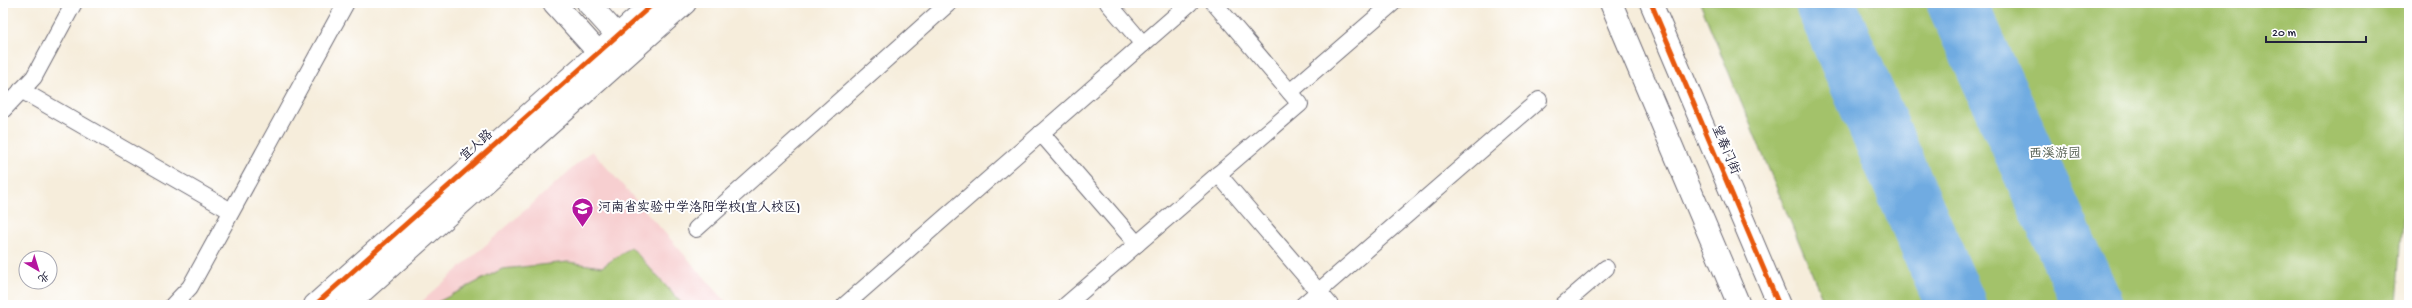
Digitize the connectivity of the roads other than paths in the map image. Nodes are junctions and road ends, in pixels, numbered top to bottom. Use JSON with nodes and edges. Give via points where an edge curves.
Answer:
{"nodes":[{"id":1,"x":74,"y":3,"type":"edge"},
{"id":2,"x":346,"y":3,"type":"edge"},
{"id":3,"x":554,"y":3,"type":"edge"},
{"id":4,"x":588,"y":3,"type":"edge"},
{"id":5,"x":654,"y":3,"type":"edge"},
{"id":6,"x":685,"y":3,"type":"edge"},
{"id":7,"x":950,"y":3,"type":"edge"},
{"id":8,"x":1108,"y":3,"type":"edge"},
{"id":9,"x":1190,"y":3,"type":"edge"},
{"id":10,"x":1214,"y":3,"type":"edge"},
{"id":11,"x":1393,"y":3,"type":"edge"},
{"id":12,"x":1611,"y":3,"type":"edge"},
{"id":13,"x":1650,"y":3,"type":"edge"},
{"id":14,"x":624,"y":43,"type":"junction"},
{"id":15,"x":1143,"y":44,"type":"junction"},
{"id":16,"x":605,"y":60,"type":"junction"},
{"id":17,"x":22,"y":90,"type":"junction"},
{"id":18,"x":1290,"y":92,"type":"junction"},
{"id":19,"x":1539,"y":100,"type":"dead end"},
{"id":20,"x":3,"y":110,"type":"edge"},
{"id":21,"x":1041,"y":133,"type":"junction"},
{"id":22,"x":1218,"y":174,"type":"junction"},
{"id":23,"x":231,"y":211,"type":"junction"},
{"id":24,"x":696,"y":229,"type":"dead end"},
{"id":25,"x":1137,"y":244,"type":"junction"},
{"id":26,"x":1606,"y":268,"type":"dead end"},
{"id":27,"x":1318,"y":291,"type":"junction"},
{"id":28,"x":173,"y":305,"type":"edge"},
{"id":29,"x":315,"y":305,"type":"edge"},
{"id":30,"x":347,"y":305,"type":"edge"},
{"id":31,"x":845,"y":305,"type":"edge"},
{"id":32,"x":1066,"y":305,"type":"edge"},
{"id":33,"x":1302,"y":305,"type":"edge"},
{"id":34,"x":1330,"y":305,"type":"edge"},
{"id":35,"x":1563,"y":305,"type":"edge"},
{"id":36,"x":1739,"y":305,"type":"edge"},
{"id":37,"x":1779,"y":305,"type":"edge"}],
"edges":[{"from":1,"to":17,"type":"lane","via":[[34,77]]},
{"from":2,"to":23,"type":"lane"},
{"from":3,"to":16,"type":"street"},
{"from":4,"to":14,"type":"street"},
{"from":5,"to":14,"type":"street","name":"宜人路"},
{"from":6,"to":14,"type":"street","name":"宜人路"},
{"from":7,"to":24,"type":"lane"},
{"from":8,"to":15,"type":"lane"},
{"from":9,"to":15,"type":"lane"},
{"from":10,"to":18,"type":"lane"},
{"from":11,"to":18,"type":"lane"},
{"from":12,"to":36,"type":"street"},
{"from":13,"to":37,"type":"street","name":"望春门街"},
{"from":14,"to":16,"type":"street","name":"宜人路"},
{"from":15,"to":21,"type":"lane"},
{"from":16,"to":29,"type":"street","name":"宜人路"},
{"from":16,"to":30,"type":"street","name":"宜人路"},
{"from":17,"to":20,"type":"lane"},
{"from":17,"to":23,"type":"lane"},
{"from":18,"to":22,"type":"lane","via":[[1300,104]]},
{"from":19,"to":27,"type":"lane"},
{"from":21,"to":25,"type":"lane"},
{"from":21,"to":31,"type":"lane"},
{"from":22,"to":25,"type":"lane"},
{"from":22,"to":27,"type":"lane"},
{"from":23,"to":28,"type":"lane","via":[[190,287]]},
{"from":25,"to":32,"type":"lane"},
{"from":26,"to":35,"type":"lane"},
{"from":27,"to":33,"type":"lane"},
{"from":27,"to":34,"type":"lane"}]}
